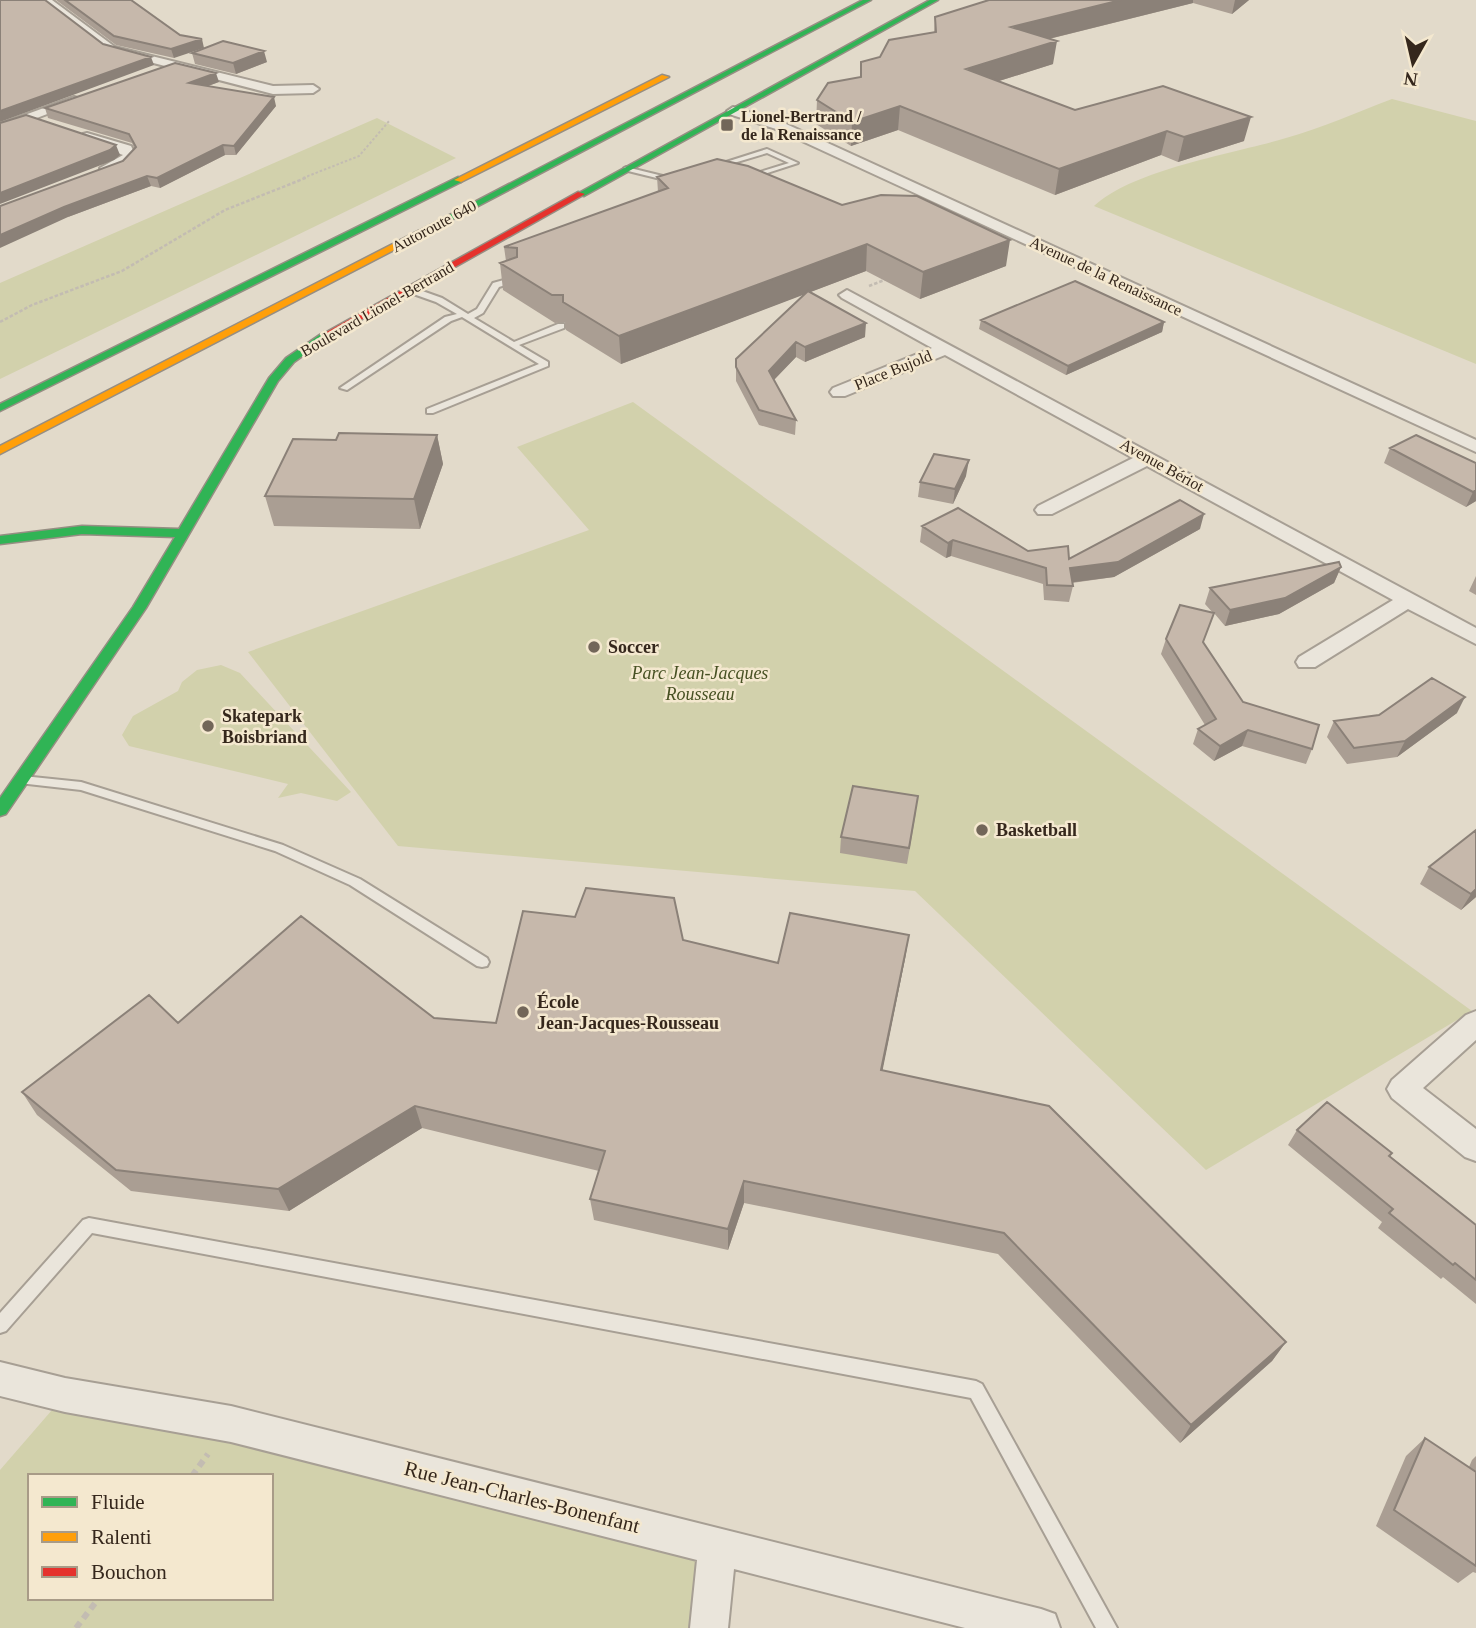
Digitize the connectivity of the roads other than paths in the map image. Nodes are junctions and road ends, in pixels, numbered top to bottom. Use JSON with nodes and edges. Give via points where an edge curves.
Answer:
{"nodes":[{"id":1,"x":46,"y":0,"type":"edge"},
{"id":2,"x":868,"y":0,"type":"edge"},
{"id":3,"x":934,"y":0,"type":"edge"},
{"id":4,"x":194,"y":58,"type":"edge"},
{"id":5,"x":171,"y":66,"type":"junction"},
{"id":6,"x":158,"y":71,"type":"edge"},
{"id":7,"x":677,"y":71,"type":"dead end"},
{"id":8,"x":313,"y":89,"type":"dead end"},
{"id":9,"x":94,"y":94,"type":"edge"},
{"id":10,"x":733,"y":111,"type":"junction"},
{"id":11,"x":29,"y":118,"type":"junction"},
{"id":12,"x":54,"y":126,"type":"edge"},
{"id":13,"x":0,"y":128,"type":"edge"},
{"id":14,"x":78,"y":134,"type":"edge"},
{"id":15,"x":721,"y":168,"type":"junction"},
{"id":16,"x":626,"y":169,"type":"junction"},
{"id":17,"x":711,"y":172,"type":"edge"},
{"id":18,"x":733,"y":173,"type":"edge"},
{"id":19,"x":96,"y":174,"type":"edge"},
{"id":20,"x":746,"y":178,"type":"edge"},
{"id":21,"x":682,"y":180,"type":"edge"},
{"id":22,"x":514,"y":279,"type":"edge"},
{"id":23,"x":408,"y":289,"type":"junction"},
{"id":24,"x":847,"y":295,"type":"road end"},
{"id":25,"x":465,"y":316,"type":"junction"},
{"id":26,"x":561,"y":326,"type":"edge"},
{"id":27,"x":512,"y":345,"type":"junction"},
{"id":28,"x":947,"y":348,"type":"junction"},
{"id":29,"x":344,"y":388,"type":"dead end"},
{"id":30,"x":839,"y":392,"type":"dead end"},
{"id":31,"x":0,"y":408,"type":"edge"},
{"id":32,"x":430,"y":411,"type":"dead end"},
{"id":33,"x":1476,"y":447,"type":"edge"},
{"id":34,"x":0,"y":451,"type":"edge"},
{"id":35,"x":1148,"y":458,"type":"junction"},
{"id":36,"x":1045,"y":510,"type":"dead end"},
{"id":37,"x":184,"y":533,"type":"junction"},
{"id":38,"x":0,"y":540,"type":"edge"},
{"id":39,"x":1408,"y":600,"type":"junction"},
{"id":40,"x":1476,"y":637,"type":"edge"},
{"id":41,"x":1307,"y":662,"type":"dead end"},
{"id":42,"x":22,"y":780,"type":"junction"},
{"id":43,"x":0,"y":810,"type":"edge"},
{"id":44,"x":482,"y":962,"type":"dead end"},
{"id":45,"x":1476,"y":1023,"type":"edge"},
{"id":46,"x":1476,"y":1147,"type":"edge"},
{"id":47,"x":0,"y":1325,"type":"edge"},
{"id":48,"x":0,"y":1378,"type":"edge"},
{"id":49,"x":717,"y":1546,"type":"junction"},
{"id":50,"x":709,"y":1628,"type":"edge"},
{"id":51,"x":1041,"y":1628,"type":"edge"},
{"id":52,"x":1107,"y":1628,"type":"edge"}],
"edges":[{"from":1,"to":5,"type":"street","via":[[111,49]]},
{"from":2,"to":34,"type":"main road","name":"Autoroute 640"},
{"from":3,"to":10,"type":"main road","name":"Boulevard Lionel-Bertrand"},
{"from":4,"to":5,"type":"street"},
{"from":5,"to":6,"type":"street"},
{"from":5,"to":8,"type":"street","via":[[273,90]]},
{"from":7,"to":31,"type":"main road","name":"Autoroute 640"},
{"from":9,"to":11,"type":"street"},
{"from":10,"to":16,"type":"main road","name":"Boulevard Lionel-Bertrand"},
{"from":10,"to":33,"type":"street","name":"Avenue de la Renaissance","via":[[780,126]]},
{"from":11,"to":12,"type":"street"},
{"from":11,"to":13,"type":"street"},
{"from":14,"to":19,"type":"street","via":[[127,149],[130,156],[120,165]]},
{"from":15,"to":17,"type":"lane"},
{"from":15,"to":18,"type":"lane"},
{"from":15,"to":20,"type":"lane","via":[[767,151],[795,163]]},
{"from":16,"to":21,"type":"lane"},
{"from":16,"to":23,"type":"main road","name":"Boulevard Lionel-Bertrand"},
{"from":22,"to":25,"type":"lane","via":[[496,285],[480,311]]},
{"from":23,"to":25,"type":"lane"},
{"from":23,"to":37,"type":"main road","name":"Boulevard Lionel-Bertrand","via":[[316,341],[281,369]]},
{"from":24,"to":28,"type":"street","name":"Avenue Bériot"},
{"from":25,"to":27,"type":"lane"},
{"from":25,"to":29,"type":"lane","via":[[449,319]]},
{"from":26,"to":27,"type":"lane"},
{"from":27,"to":32,"type":"lane","via":[[545,364]]},
{"from":28,"to":30,"type":"street","name":"Place Bujold"},
{"from":28,"to":35,"type":"street","name":"Avenue Bériot"},
{"from":35,"to":36,"type":"street"},
{"from":35,"to":39,"type":"street","name":"Avenue Bériot"},
{"from":37,"to":38,"type":"main road","via":[[82,530]]},
{"from":37,"to":42,"type":"main road","name":"Boulevard Lionel-Bertrand","via":[[139,608]]},
{"from":39,"to":40,"type":"street","name":"Avenue Bériot"},
{"from":39,"to":41,"type":"street"},
{"from":42,"to":43,"type":"main road","name":"Boulevard Lionel-Bertrand"},
{"from":42,"to":44,"type":"lane","via":[[81,786],[279,848],[355,882]]},
{"from":45,"to":46,"type":"street","via":[[1402,1089]]},
{"from":47,"to":52,"type":"lane","via":[[89,1225],[976,1390]]},
{"from":48,"to":49,"type":"street","name":"Rue Jean-Charles-Bonenfant","via":[[65,1395],[231,1424]]},
{"from":49,"to":50,"type":"street"},
{"from":49,"to":51,"type":"street","name":"Rue Jean-Charles-Bonenfant"}]}
